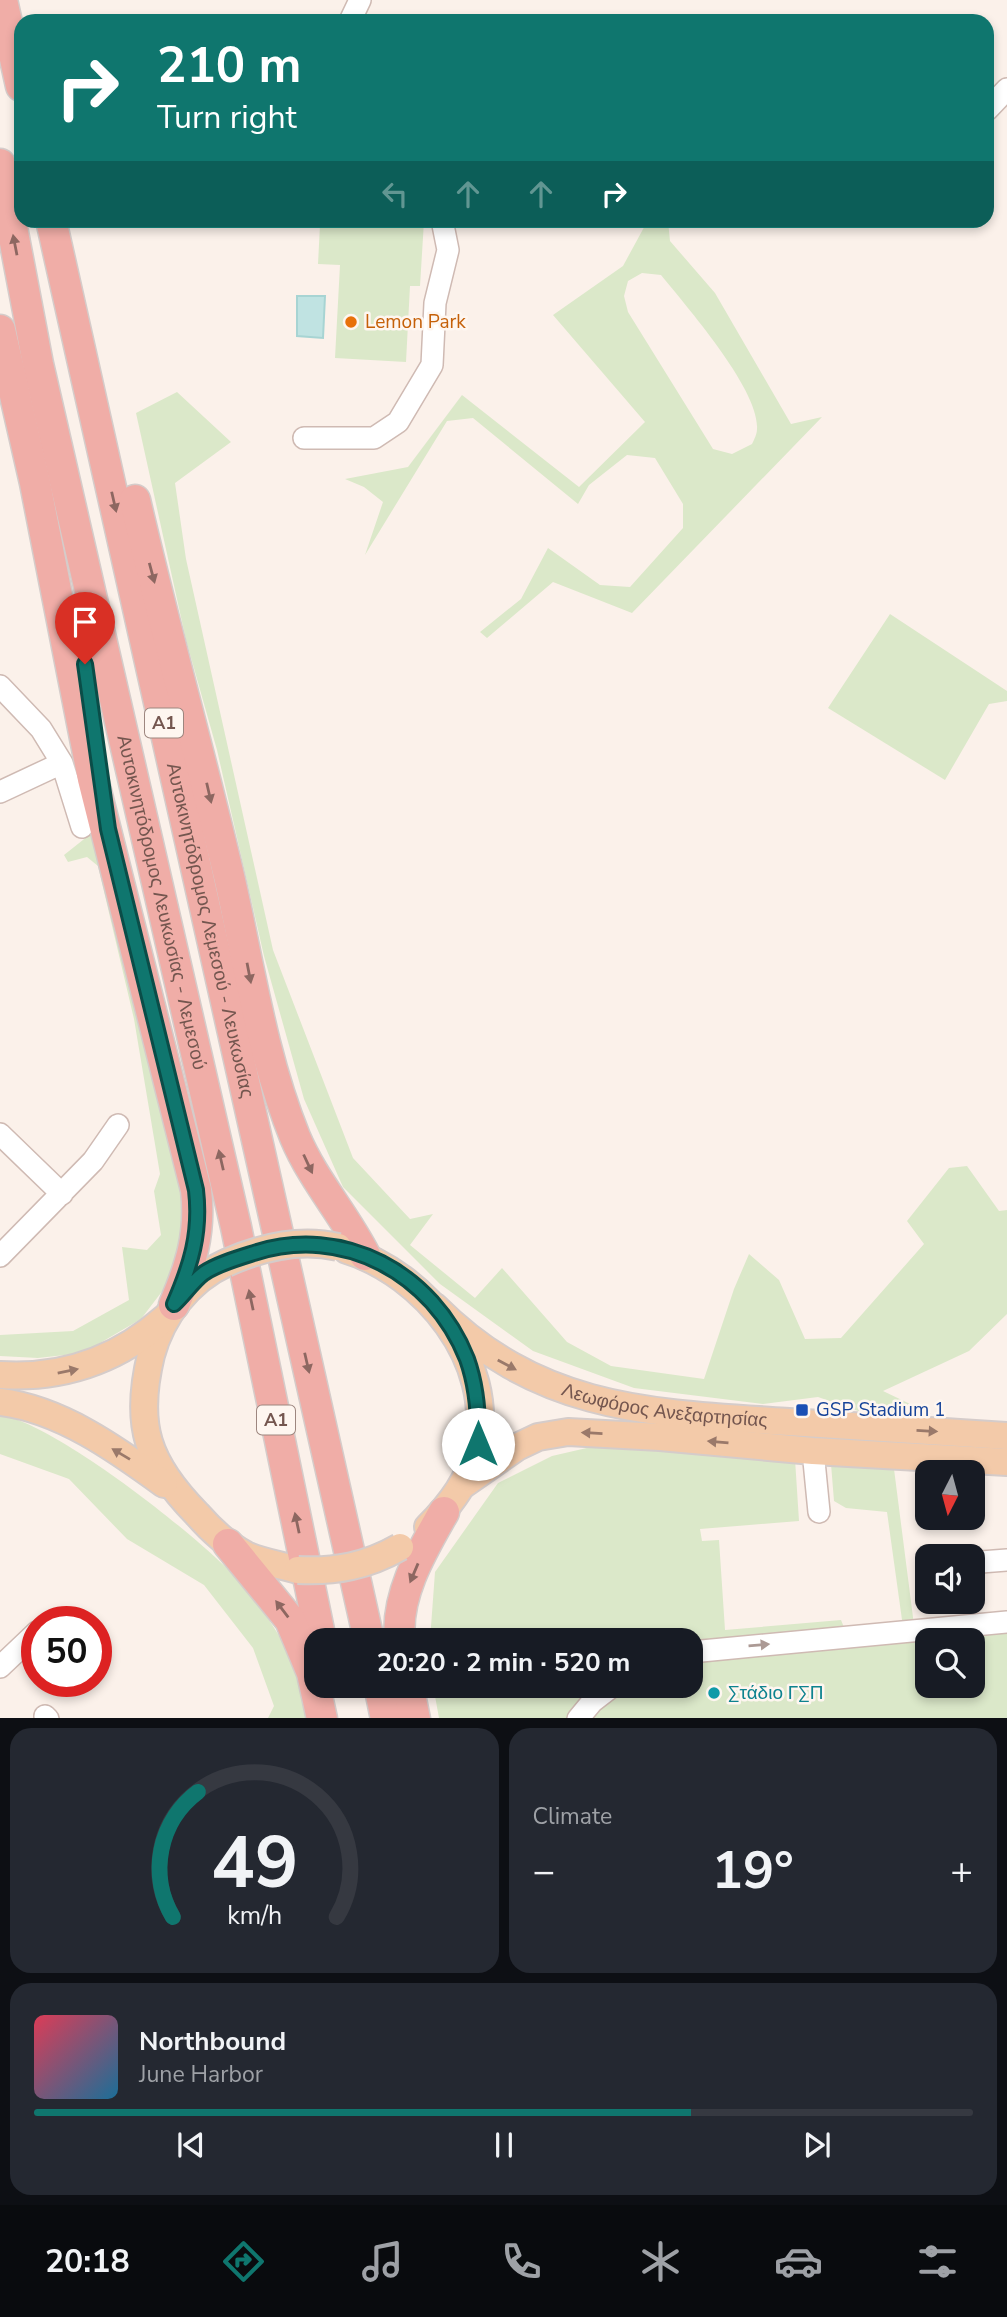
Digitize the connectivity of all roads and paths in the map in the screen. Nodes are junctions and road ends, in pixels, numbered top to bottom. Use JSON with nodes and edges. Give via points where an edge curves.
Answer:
{"nodes":[{"id":1,"x":2,"y":0,"type":"edge"},
{"id":2,"x":14,"y":54,"type":"edge"},
{"id":3,"x":1007,"y":89,"type":"edge"},
{"id":4,"x":994,"y":103,"type":"edge"},
{"id":5,"x":0,"y":164,"type":"edge"},
{"id":6,"x":53,"y":228,"type":"edge"},
{"id":7,"x":71,"y":228,"type":"edge"},
{"id":8,"x":444,"y":228,"type":"edge"},
{"id":9,"x":0,"y":271,"type":"edge"},
{"id":10,"x":0,"y":330,"type":"edge"},
{"id":11,"x":38,"y":364,"type":"junction"},
{"id":12,"x":304,"y":438,"type":"dead end"},
{"id":13,"x":46,"y":460,"type":"junction"},
{"id":14,"x":0,"y":686,"type":"edge"},
{"id":15,"x":62,"y":764,"type":"junction"},
{"id":16,"x":0,"y":792,"type":"edge"},
{"id":17,"x":95,"y":828,"type":"junction"},
{"id":18,"x":118,"y":1125,"type":"dead end"},
{"id":19,"x":0,"y":1134,"type":"edge"},
{"id":20,"x":62,"y":1194,"type":"junction"},
{"id":21,"x":352,"y":1251,"type":"junction"},
{"id":22,"x":0,"y":1256,"type":"edge"},
{"id":23,"x":435,"y":1307,"type":"junction"},
{"id":24,"x":172,"y":1310,"type":"junction"},
{"id":25,"x":0,"y":1375,"type":"edge"},
{"id":26,"x":0,"y":1402,"type":"edge"},
{"id":27,"x":1007,"y":1436,"type":"edge"},
{"id":28,"x":813,"y":1451,"type":"junction"},
{"id":29,"x":1007,"y":1462,"type":"edge"},
{"id":30,"x":464,"y":1484,"type":"junction"},
{"id":31,"x":177,"y":1493,"type":"junction"},
{"id":32,"x":444,"y":1511,"type":"junction"},
{"id":33,"x":819,"y":1512,"type":"dead end"},
{"id":34,"x":228,"y":1544,"type":"junction"},
{"id":35,"x":1007,"y":1560,"type":"edge"},
{"id":36,"x":985,"y":1562,"type":"edge"},
{"id":37,"x":1007,"y":1622,"type":"edge"},
{"id":38,"x":319,"y":1628,"type":"edge"},
{"id":39,"x":366,"y":1628,"type":"edge"},
{"id":40,"x":400,"y":1628,"type":"edge"},
{"id":41,"x":21,"y":1647,"type":"edge"},
{"id":42,"x":703,"y":1650,"type":"edge"},
{"id":43,"x":0,"y":1667,"type":"edge"},
{"id":44,"x":334,"y":1698,"type":"edge"},
{"id":45,"x":382,"y":1698,"type":"edge"},
{"id":46,"x":411,"y":1698,"type":"edge"},
{"id":47,"x":597,"y":1698,"type":"edge"},
{"id":48,"x":322,"y":1718,"type":"edge"},
{"id":49,"x":338,"y":1718,"type":"edge"},
{"id":50,"x":386,"y":1718,"type":"edge"},
{"id":51,"x":415,"y":1718,"type":"edge"},
{"id":52,"x":578,"y":1718,"type":"edge"}],
"edges":[{"from":1,"to":2,"type":"highway"},
{"from":3,"to":4,"type":"street"},
{"from":11,"to":5,"type":"highway","name":"Αυτοκινητόδρομος Λευκωσίας - Λεμεσού","number":"A1","one_way":true},
{"from":6,"to":39,"type":"highway","name":"Αυτοκινητόδρομος Λεμεσού - Λευκωσίας","number":"A1","one_way":true},
{"from":7,"to":21,"type":"highway","one_way":true,"via":[[148,555],[192,718],[271,1066],[314,1177],[353,1232]]},
{"from":8,"to":12,"type":"street","via":[[448,250],[435,303],[432,365],[398,422],[374,438]]},
{"from":9,"to":13,"type":"highway"},
{"from":10,"to":17,"type":"highway","via":[[93,779]]},
{"from":11,"to":13,"type":"highway"},
{"from":38,"to":11,"type":"highway","name":"Αυτοκινητόδρομος Λευκωσίας - Λεμεσού","number":"A1","one_way":true,"via":[[233,1213]]},
{"from":13,"to":17,"type":"highway","via":[[77,609]]},
{"from":14,"to":15,"type":"street","via":[[41,729]]},
{"from":15,"to":16,"type":"street"},
{"from":15,"to":17,"type":"street"},
{"from":17,"to":24,"type":"highway","via":[[196,1190],[196,1245]]},
{"from":18,"to":20,"type":"street"},
{"from":19,"to":20,"type":"street"},
{"from":20,"to":22,"type":"street"},
{"from":21,"to":23,"type":"main road","via":[[393,1269]]},
{"from":21,"to":24,"type":"main road","bridge":true,"via":[[319,1242],[279,1245],[204,1273]]},
{"from":23,"to":27,"type":"main road","name":"Λεωφόρος Ανεξαρτησίας","one_way":true,"via":[[499,1362],[603,1402],[664,1414]]},
{"from":23,"to":30,"type":"main road","via":[[467,1359],[478,1398],[478,1444]]},
{"from":25,"to":24,"type":"main road","one_way":true,"via":[[47,1374],[88,1366],[146,1335]]},
{"from":24,"to":31,"type":"main road","via":[[156,1339],[143,1404],[150,1452]]},
{"from":31,"to":26,"type":"main road","one_way":true,"via":[[62,1421]]},
{"from":28,"to":29,"type":"main road","name":"Λεωφόρος Ανεξαρτησίας"},
{"from":28,"to":30,"type":"main road","name":"Λεωφόρος Ανεξαρτησίας","one_way":true,"via":[[568,1432],[538,1437],[517,1447]]},
{"from":28,"to":33,"type":"street"},
{"from":30,"to":32,"type":"main road"},
{"from":31,"to":34,"type":"main road"},
{"from":32,"to":34,"type":"main road","bridge":true,"via":[[400,1547],[345,1569],[298,1570],[248,1556]]},
{"from":32,"to":40,"type":"highway","one_way":true,"via":[[405,1592]]},
{"from":48,"to":34,"type":"highway","one_way":true,"via":[[312,1673],[290,1620]]},
{"from":35,"to":36,"type":"street"},
{"from":42,"to":37,"type":"street","one_way":true},
{"from":41,"to":43,"type":"street"},
{"from":44,"to":49,"type":"highway"},
{"from":45,"to":50,"type":"highway"},
{"from":46,"to":51,"type":"highway"},
{"from":47,"to":52,"type":"street"}]}
